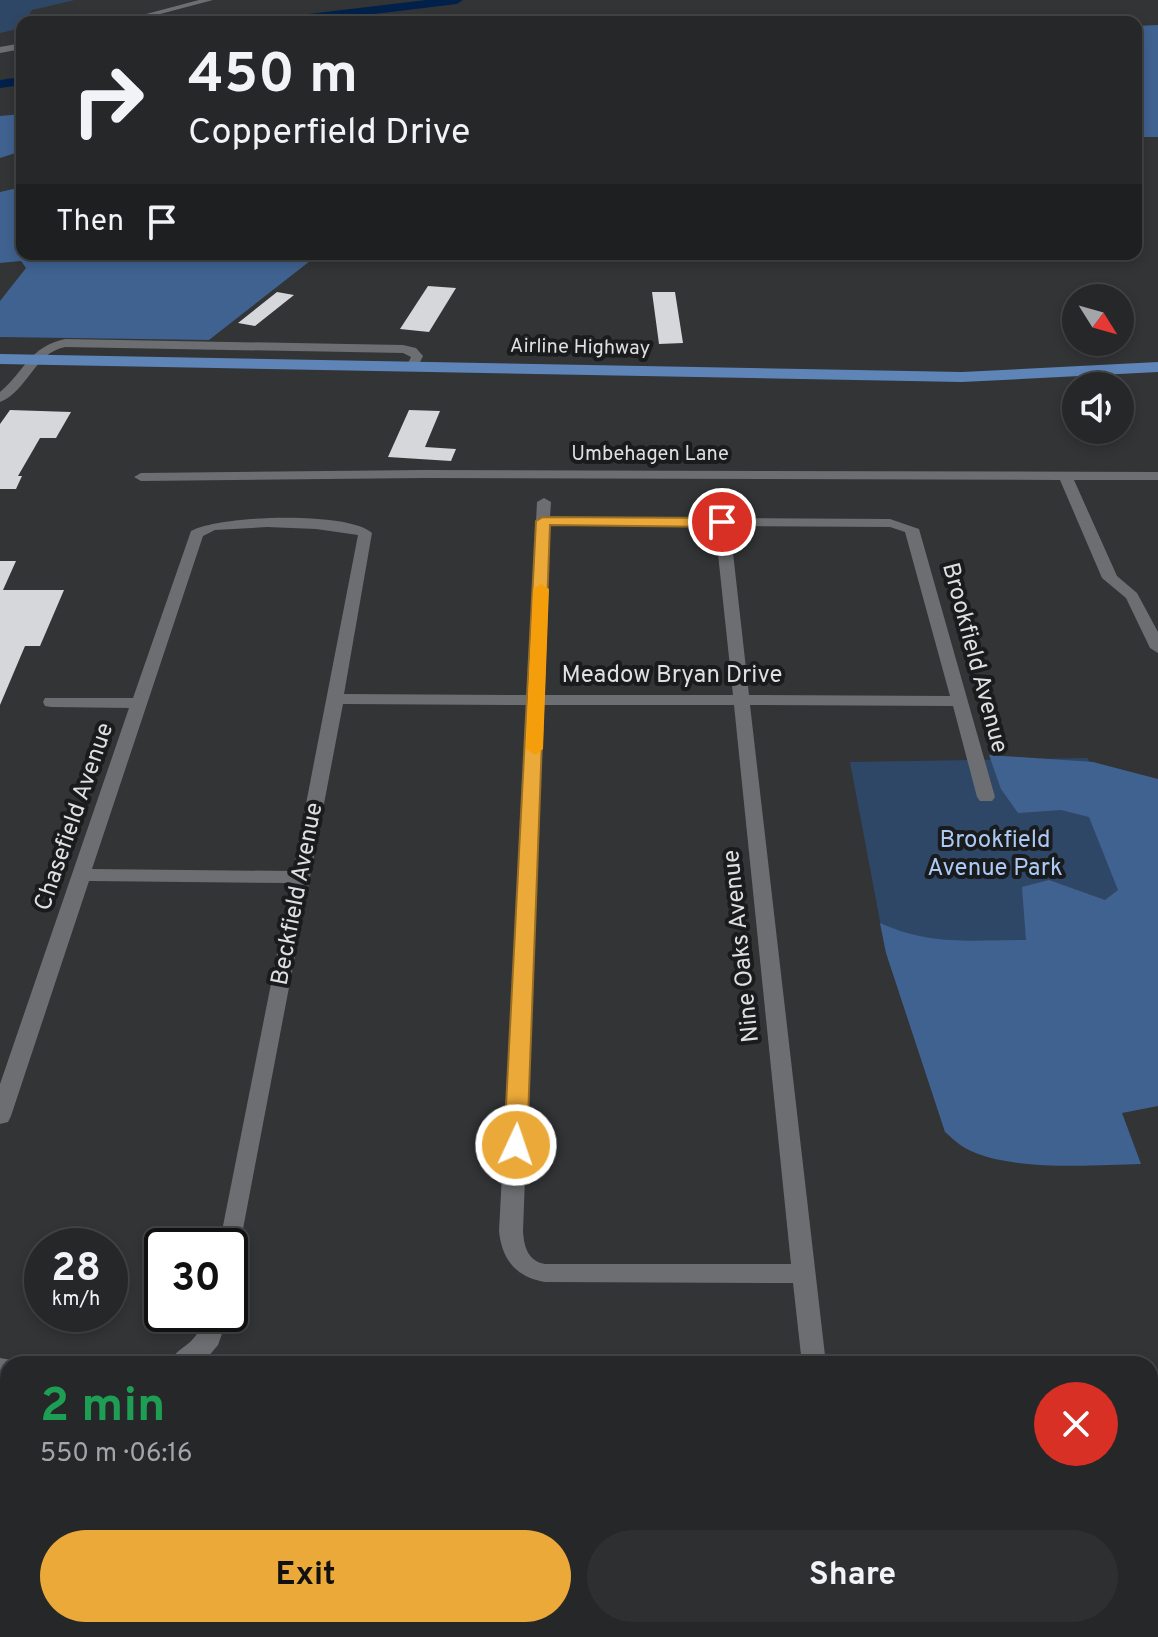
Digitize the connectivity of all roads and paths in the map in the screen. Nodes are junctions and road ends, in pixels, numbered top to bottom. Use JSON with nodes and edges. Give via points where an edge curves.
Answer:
{"nodes":[{"id":1,"x":209,"y":0,"type":"edge"},
{"id":2,"x":144,"y":16,"type":"edge"},
{"id":3,"x":0,"y":359,"type":"edge"},
{"id":4,"x":30,"y":367,"type":"junction"},
{"id":5,"x":1158,"y":367,"type":"edge"},
{"id":6,"x":0,"y":373,"type":"edge"},
{"id":7,"x":735,"y":373,"type":"junction"},
{"id":8,"x":1158,"y":382,"type":"edge"},
{"id":9,"x":495,"y":383,"type":"junction"},
{"id":10,"x":1134,"y":384,"type":"edge"},
{"id":11,"x":1062,"y":388,"type":"edge"},
{"id":12,"x":0,"y":398,"type":"edge"},
{"id":13,"x":1065,"y":475,"type":"junction"},
{"id":14,"x":1158,"y":476,"type":"edge"},
{"id":15,"x":141,"y":477,"type":"dead end"},
{"id":16,"x":722,"y":522,"type":"junction"},
{"id":17,"x":196,"y":534,"type":"joint"},
{"id":18,"x":1158,"y":648,"type":"edge"},
{"id":19,"x":336,"y":699,"type":"junction"},
{"id":20,"x":537,"y":700,"type":"junction"},
{"id":21,"x":742,"y":701,"type":"junction"},
{"id":22,"x":960,"y":701,"type":"junction"},
{"id":23,"x":51,"y":702,"type":"dead end"},
{"id":24,"x":139,"y":703,"type":"junction"},
{"id":25,"x":986,"y":797,"type":"dead end"},
{"id":26,"x":81,"y":875,"type":"junction"},
{"id":27,"x":301,"y":877,"type":"junction"},
{"id":28,"x":0,"y":1116,"type":"edge"},
{"id":29,"x":234,"y":1228,"type":"edge"},
{"id":30,"x":804,"y":1274,"type":"junction"},
{"id":31,"x":213,"y":1332,"type":"edge"},
{"id":32,"x":193,"y":1356,"type":"edge"},
{"id":33,"x":813,"y":1356,"type":"edge"}],
"edges":[{"from":1,"to":2,"type":"street"},
{"from":3,"to":4,"type":"highway","name":"Airline Highway"},
{"from":4,"to":6,"type":"highway","name":"Airline Highway"},
{"from":4,"to":7,"type":"highway","name":"Airline Highway"},
{"from":4,"to":9,"type":"highway","name":"Airline Highway"},
{"from":4,"to":12,"type":"street","via":[[14,390]]},
{"from":5,"to":7,"type":"highway","name":"Airline Highway","via":[[977,377]]},
{"from":7,"to":9,"type":"highway","via":[[733,381],[722,383]]},
{"from":8,"to":10,"type":"highway"},
{"from":9,"to":11,"type":"highway","name":"Airline Highway"},
{"from":13,"to":14,"type":"street","name":"Umbehagen Lane"},
{"from":13,"to":15,"type":"street","name":"Umbehagen Lane"},
{"from":13,"to":18,"type":"street","via":[[1110,578],[1132,596]]},
{"from":16,"to":20,"type":"street","via":[[544,512]]},
{"from":16,"to":21,"type":"street","name":"Nine Oaks Avenue"},
{"from":16,"to":22,"type":"street","name":"Brookfield Avenue","via":[[890,523],[914,532]]},
{"from":17,"to":19,"type":"street","name":"Beckfield Avenue","via":[[223,525],[339,525],[365,533]]},
{"from":17,"to":24,"type":"street","name":"Chasefield Avenue"},
{"from":19,"to":20,"type":"street","name":"Meadow Bryan Drive"},
{"from":19,"to":27,"type":"street","name":"Beckfield Avenue"},
{"from":20,"to":21,"type":"street","name":"Meadow Bryan Drive"},
{"from":20,"to":30,"type":"street","via":[[511,1231],[515,1256],[530,1270],[545,1273]]},
{"from":21,"to":22,"type":"street","name":"Meadow Bryan Drive"},
{"from":21,"to":30,"type":"street","name":"Nine Oaks Avenue"},
{"from":22,"to":25,"type":"street","name":"Brookfield Avenue"},
{"from":23,"to":24,"type":"street"},
{"from":24,"to":26,"type":"street","name":"Chasefield Avenue"},
{"from":26,"to":27,"type":"street"},
{"from":26,"to":28,"type":"street","name":"Chasefield Avenue"},
{"from":27,"to":29,"type":"street","name":"Beckfield Avenue"},
{"from":30,"to":33,"type":"street","name":"Nine Oaks Avenue"},
{"from":31,"to":32,"type":"street","via":[[205,1348]]}]}
